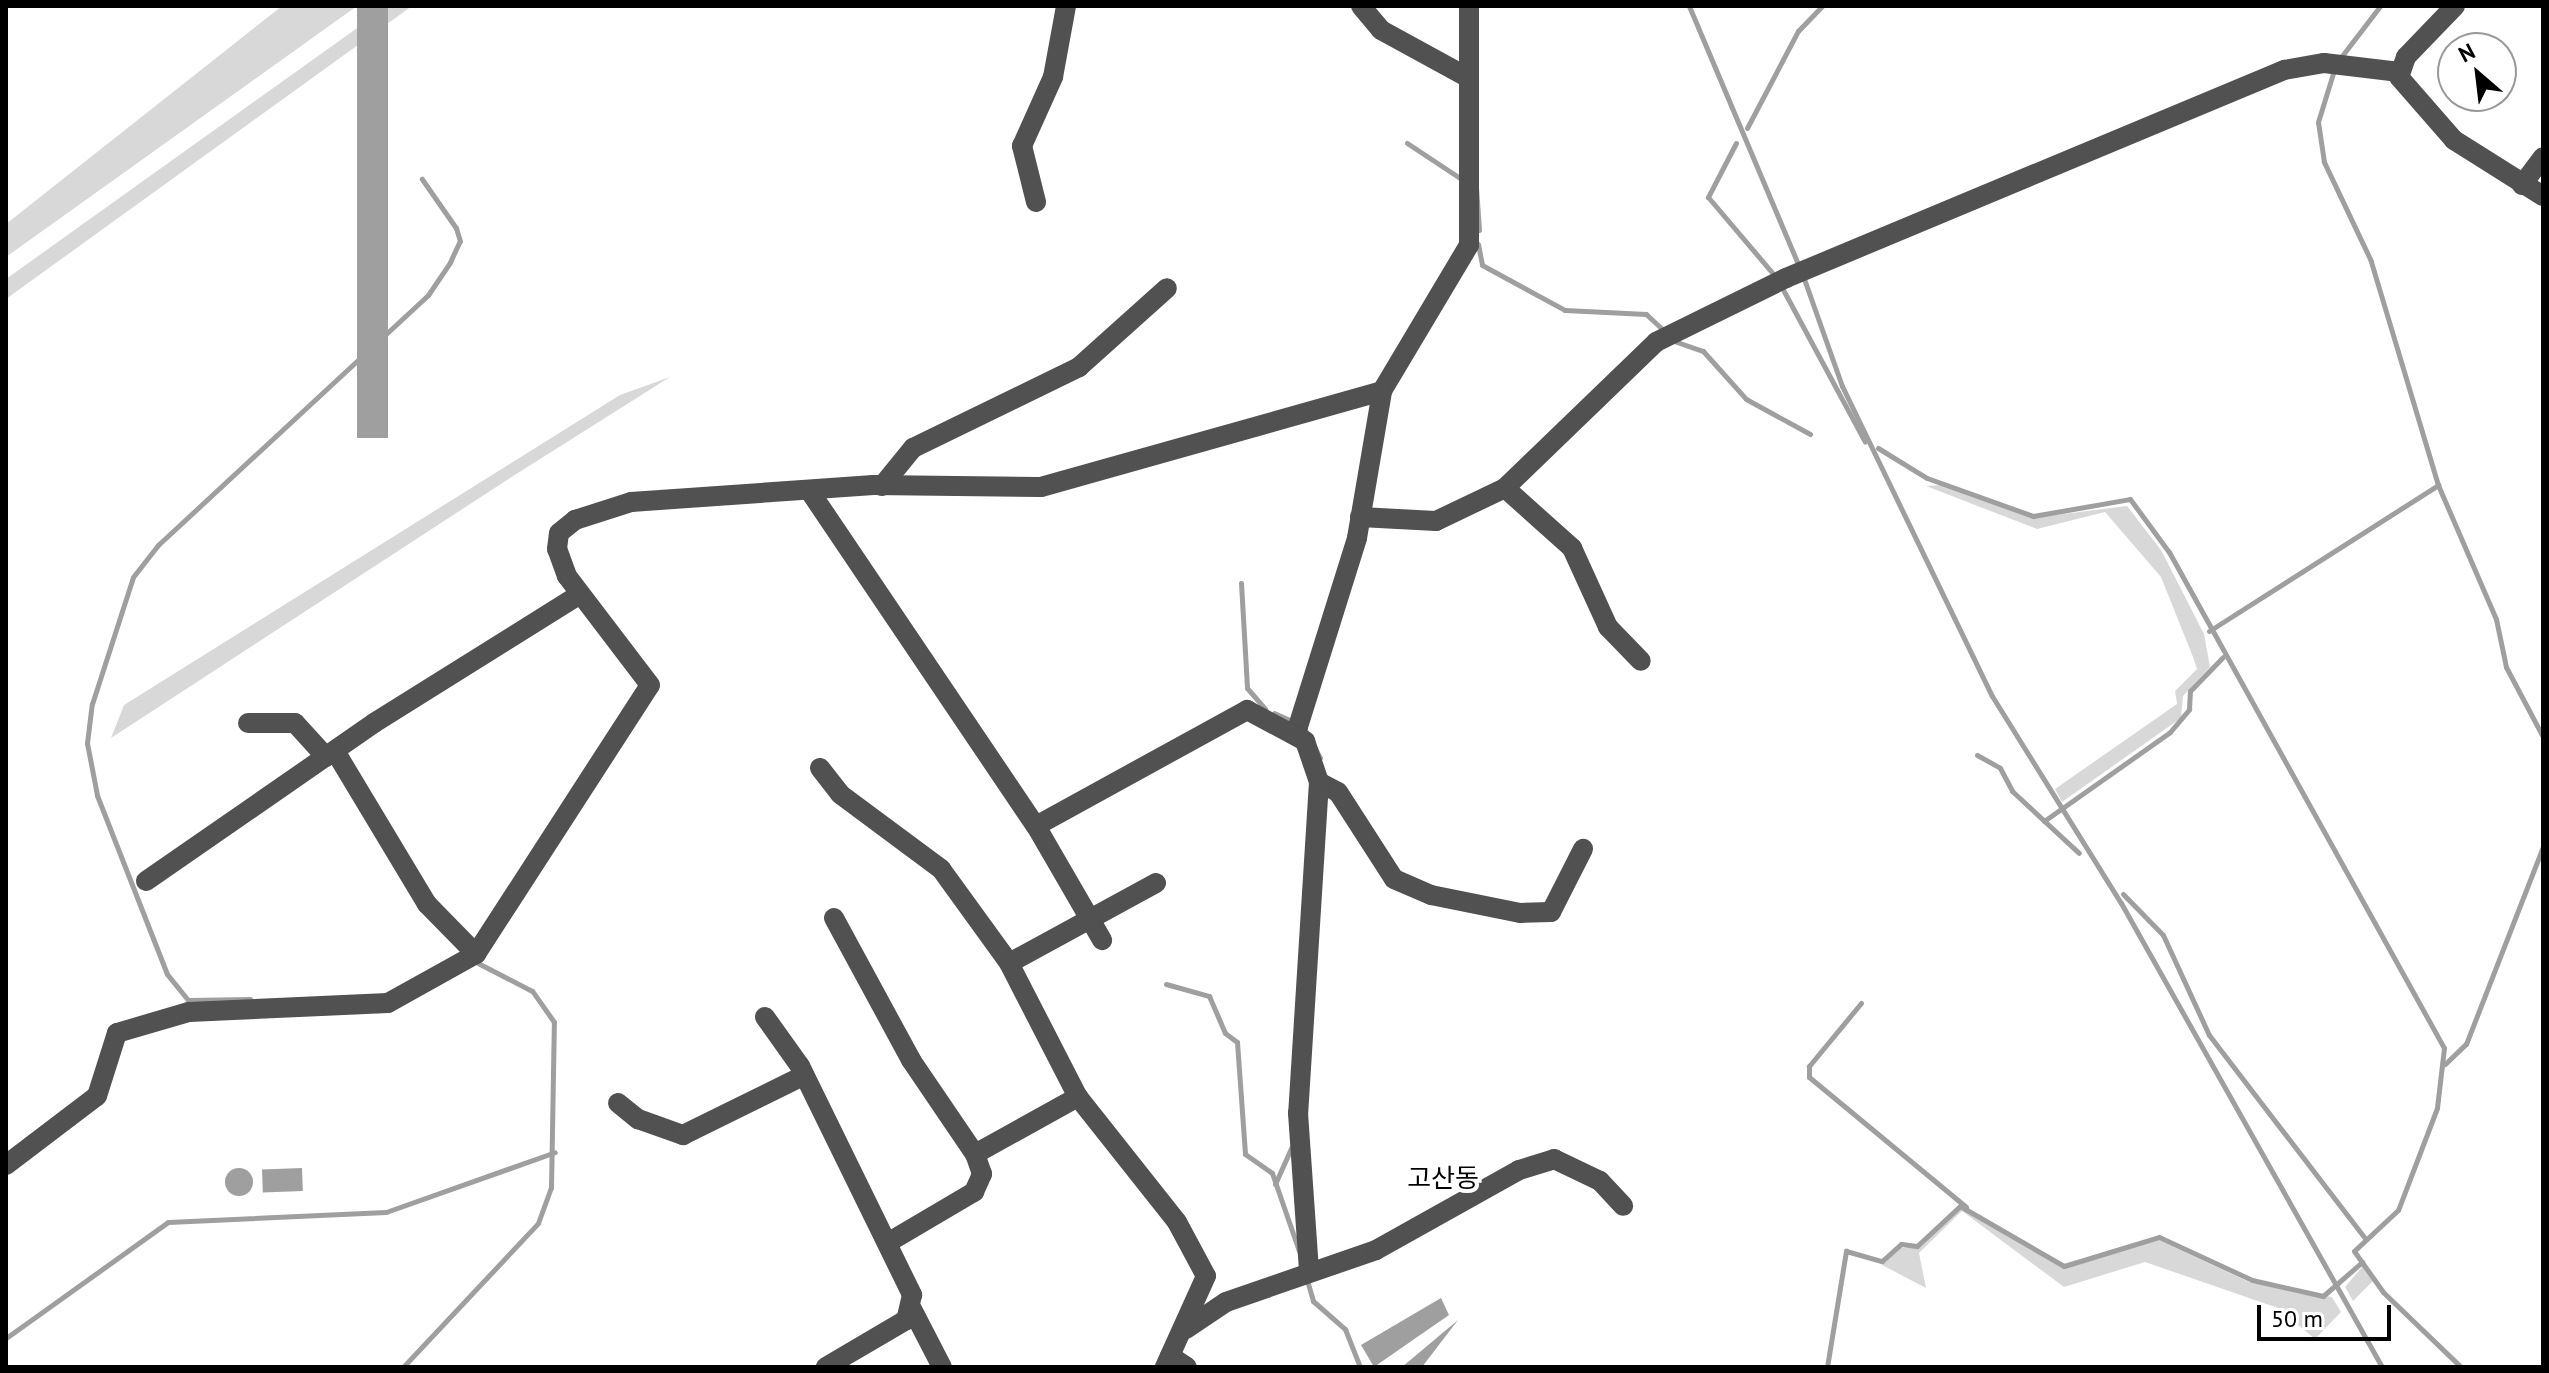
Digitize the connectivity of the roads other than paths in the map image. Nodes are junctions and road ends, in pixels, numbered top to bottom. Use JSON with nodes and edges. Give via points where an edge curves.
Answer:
{"nodes":[{"id":1,"x":1066,"y":6,"type":"edge"},
{"id":2,"x":1361,"y":6,"type":"edge"},
{"id":3,"x":1469,"y":6,"type":"edge"},
{"id":4,"x":2455,"y":6,"type":"edge"},
{"id":5,"x":2399,"y":72,"type":"junction"},
{"id":6,"x":1467,"y":77,"type":"junction"},
{"id":7,"x":2543,"y":157,"type":"edge"},
{"id":8,"x":2522,"y":185,"type":"junction"},
{"id":9,"x":2543,"y":196,"type":"edge"},
{"id":10,"x":1036,"y":202,"type":"dead end"},
{"id":11,"x":1167,"y":288,"type":"dead end"},
{"id":12,"x":1382,"y":391,"type":"junction"},
{"id":13,"x":882,"y":486,"type":"junction"},
{"id":14,"x":1505,"y":488,"type":"junction"},
{"id":15,"x":809,"y":490,"type":"junction"},
{"id":16,"x":1360,"y":517,"type":"junction"},
{"id":17,"x":577,"y":596,"type":"junction"},
{"id":18,"x":1641,"y":661,"type":"dead end"},
{"id":19,"x":248,"y":723,"type":"dead end"},
{"id":20,"x":1296,"y":733,"type":"junction"},
{"id":21,"x":330,"y":754,"type":"junction"},
{"id":22,"x":820,"y":768,"type":"dead end"},
{"id":23,"x":1319,"y":782,"type":"junction"},
{"id":24,"x":1036,"y":826,"type":"junction"},
{"id":25,"x":1583,"y":849,"type":"dead end"},
{"id":26,"x":146,"y":881,"type":"dead end"},
{"id":27,"x":1156,"y":883,"type":"dead end"},
{"id":28,"x":834,"y":918,"type":"dead end"},
{"id":29,"x":1089,"y":918,"type":"junction"},
{"id":30,"x":1102,"y":940,"type":"dead end"},
{"id":31,"x":476,"y":954,"type":"junction"},
{"id":32,"x":1009,"y":963,"type":"junction"},
{"id":33,"x":765,"y":1017,"type":"dead end"},
{"id":34,"x":803,"y":1076,"type":"junction"},
{"id":35,"x":1078,"y":1097,"type":"junction"},
{"id":36,"x":618,"y":1103,"type":"dead end"},
{"id":37,"x":975,"y":1154,"type":"junction"},
{"id":38,"x":6,"y":1165,"type":"edge"},
{"id":39,"x":1623,"y":1206,"type":"dead end"},
{"id":40,"x":889,"y":1242,"type":"junction"},
{"id":41,"x":1309,"y":1270,"type":"junction"},
{"id":42,"x":912,"y":1309,"type":"junction"},
{"id":43,"x":1186,"y":1329,"type":"junction"},
{"id":44,"x":1174,"y":1363,"type":"edge"},
{"id":45,"x":826,"y":1367,"type":"edge"},
{"id":46,"x":942,"y":1367,"type":"edge"}],
"edges":[{"from":1,"to":10,"type":"street","via":[[1053,77],[1022,146]]},
{"from":2,"to":6,"type":"street","via":[[1381,30]]},
{"from":3,"to":6,"type":"street"},
{"from":4,"to":5,"type":"street"},
{"from":5,"to":8,"type":"street","via":[[2409,94],[2454,140]]},
{"from":5,"to":14,"type":"street","via":[[2324,63],[2284,70],[1721,307],[1656,342]]},
{"from":6,"to":12,"type":"street","via":[[1469,245]]},
{"from":7,"to":8,"type":"street"},
{"from":8,"to":9,"type":"street"},
{"from":11,"to":13,"type":"street","via":[[1079,367],[913,448]]},
{"from":12,"to":13,"type":"street","via":[[1074,481]]},
{"from":12,"to":16,"type":"street"},
{"from":13,"to":15,"type":"street"},
{"from":14,"to":16,"type":"street","via":[[1436,521]]},
{"from":14,"to":18,"type":"street","via":[[1572,548],[1608,627]]},
{"from":15,"to":17,"type":"street","via":[[631,502],[575,520],[559,533],[557,549]]},
{"from":15,"to":24,"type":"street"},
{"from":16,"to":20,"type":"street"},
{"from":17,"to":21,"type":"street"},
{"from":17,"to":31,"type":"street","via":[[650,685]]},
{"from":19,"to":21,"type":"street","via":[[295,723]]},
{"from":20,"to":23,"type":"street"},
{"from":20,"to":24,"type":"street","via":[[1247,710]]},
{"from":21,"to":26,"type":"street"},
{"from":21,"to":31,"type":"street","via":[[427,904]]},
{"from":22,"to":32,"type":"street","via":[[840,794],[941,869]]},
{"from":23,"to":25,"type":"street","via":[[1338,792],[1387,872],[1431,895],[1520,913],[1551,912]]},
{"from":23,"to":41,"type":"street","via":[[1298,1113]]},
{"from":24,"to":29,"type":"street"},
{"from":27,"to":29,"type":"street"},
{"from":28,"to":37,"type":"street","via":[[911,1060]]},
{"from":29,"to":30,"type":"street"},
{"from":29,"to":32,"type":"street"},
{"from":31,"to":38,"type":"street","via":[[388,1003],[189,1012],[117,1033],[97,1096]]},
{"from":32,"to":35,"type":"street"},
{"from":33,"to":34,"type":"street"},
{"from":34,"to":36,"type":"street","via":[[683,1135],[638,1119]]},
{"from":34,"to":40,"type":"street"},
{"from":35,"to":37,"type":"street"},
{"from":35,"to":43,"type":"street","via":[[1197,1253],[1206,1276]]},
{"from":37,"to":40,"type":"street","via":[[982,1174],[974,1192]]},
{"from":39,"to":41,"type":"street","via":[[1600,1181],[1554,1159],[1519,1170],[1376,1250]]},
{"from":40,"to":42,"type":"street"},
{"from":41,"to":43,"type":"street","via":[[1226,1302]]},
{"from":42,"to":45,"type":"street","via":[[878,1340]]},
{"from":42,"to":46,"type":"street"},
{"from":43,"to":44,"type":"street"}]}
